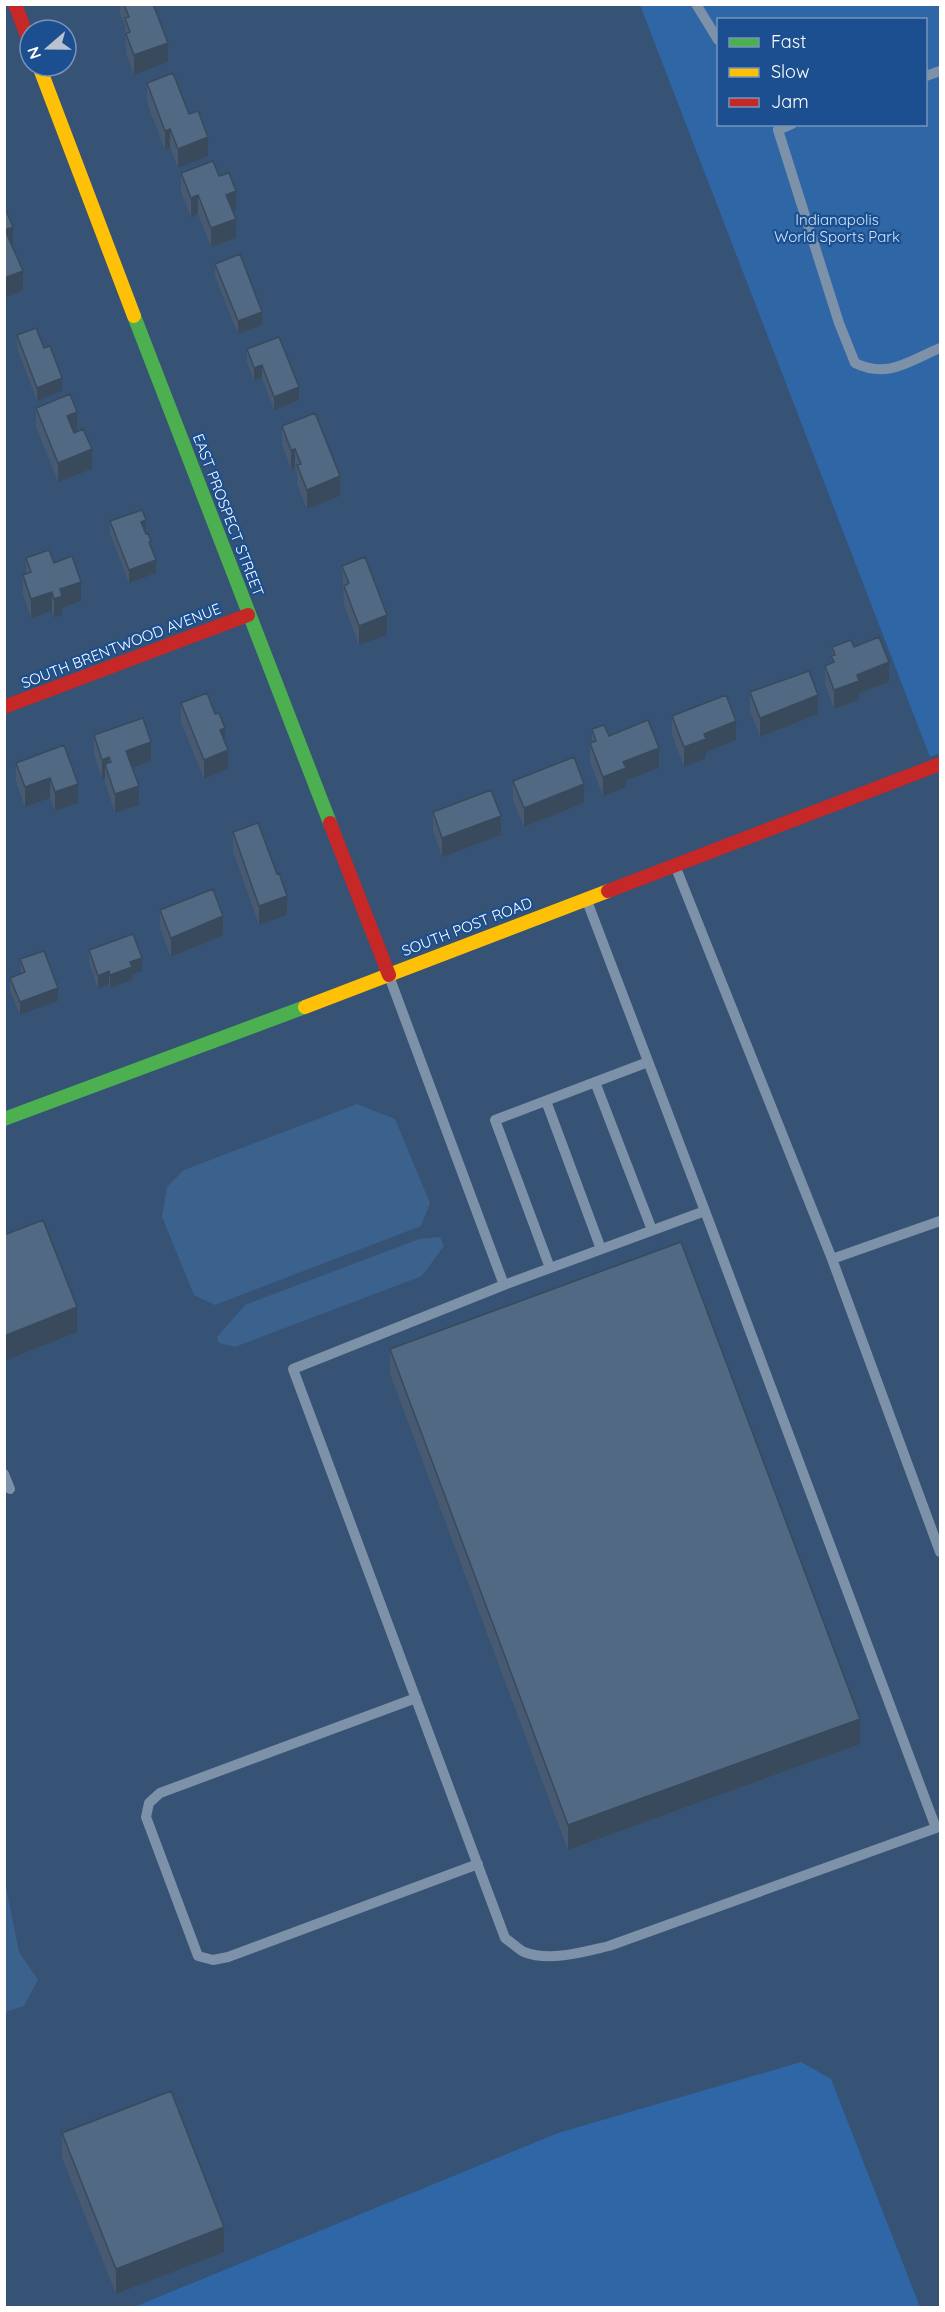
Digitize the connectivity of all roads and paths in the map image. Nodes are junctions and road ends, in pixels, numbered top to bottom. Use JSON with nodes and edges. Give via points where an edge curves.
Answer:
{"nodes":[{"id":1,"x":696,"y":4,"type":"edge"},
{"id":2,"x":717,"y":38,"type":"edge"},
{"id":3,"x":44,"y":78,"type":"edge"},
{"id":4,"x":776,"y":127,"type":"edge"},
{"id":5,"x":940,"y":348,"type":"edge"},
{"id":6,"x":248,"y":615,"type":"junction"},
{"id":7,"x":4,"y":707,"type":"edge"},
{"id":8,"x":940,"y":764,"type":"edge"},
{"id":9,"x":675,"y":864,"type":"junction"},
{"id":10,"x":585,"y":898,"type":"junction"},
{"id":11,"x":389,"y":975,"type":"junction"},
{"id":12,"x":648,"y":1062,"type":"junction"},
{"id":13,"x":596,"y":1082,"type":"junction"},
{"id":14,"x":546,"y":1101,"type":"junction"},
{"id":15,"x":4,"y":1119,"type":"edge"},
{"id":16,"x":705,"y":1211,"type":"junction"},
{"id":17,"x":940,"y":1221,"type":"edge"},
{"id":18,"x":652,"y":1230,"type":"junction"},
{"id":19,"x":602,"y":1249,"type":"junction"},
{"id":20,"x":832,"y":1259,"type":"junction"},
{"id":21,"x":550,"y":1268,"type":"junction"},
{"id":22,"x":504,"y":1285,"type":"junction"},
{"id":23,"x":4,"y":1474,"type":"edge"},
{"id":24,"x":10,"y":1489,"type":"dead end"},
{"id":25,"x":940,"y":1552,"type":"edge"},
{"id":26,"x":416,"y":1698,"type":"junction"},
{"id":27,"x":478,"y":1864,"type":"junction"}],
"edges":[{"from":1,"to":2,"type":"lane"},
{"from":3,"to":6,"type":"street","name":"EAST PROSPECT STREET"},
{"from":4,"to":5,"type":"lane","via":[[855,363],[885,371]]},
{"from":6,"to":7,"type":"street","name":"SOUTH BRENTWOOD AVENUE"},
{"from":6,"to":11,"type":"street","name":"EAST PROSPECT STREET"},
{"from":8,"to":9,"type":"street","name":"SOUTH POST ROAD"},
{"from":9,"to":10,"type":"street","name":"SOUTH POST ROAD"},
{"from":9,"to":20,"type":"lane"},
{"from":10,"to":11,"type":"street","name":"SOUTH POST ROAD"},
{"from":10,"to":12,"type":"lane"},
{"from":11,"to":15,"type":"street","name":"SOUTH POST ROAD"},
{"from":11,"to":22,"type":"lane"},
{"from":12,"to":13,"type":"lane"},
{"from":12,"to":16,"type":"lane"},
{"from":13,"to":14,"type":"lane"},
{"from":13,"to":18,"type":"lane"},
{"from":14,"to":19,"type":"lane"},
{"from":14,"to":21,"type":"lane","via":[[495,1120]]},
{"from":16,"to":18,"type":"lane"},
{"from":16,"to":27,"type":"lane","via":[[936,1828],[609,1946],[572,1954],[524,1952],[505,1938]]},
{"from":17,"to":20,"type":"lane"},
{"from":18,"to":19,"type":"lane"},
{"from":19,"to":21,"type":"lane"},
{"from":20,"to":25,"type":"lane"},
{"from":21,"to":22,"type":"lane"},
{"from":22,"to":26,"type":"lane","via":[[294,1369]]},
{"from":23,"to":24,"type":"lane"},
{"from":26,"to":27,"type":"lane"},
{"from":26,"to":27,"type":"lane","via":[[160,1793],[149,1803],[146,1817],[178,1903],[198,1956],[213,1960]]}]}
